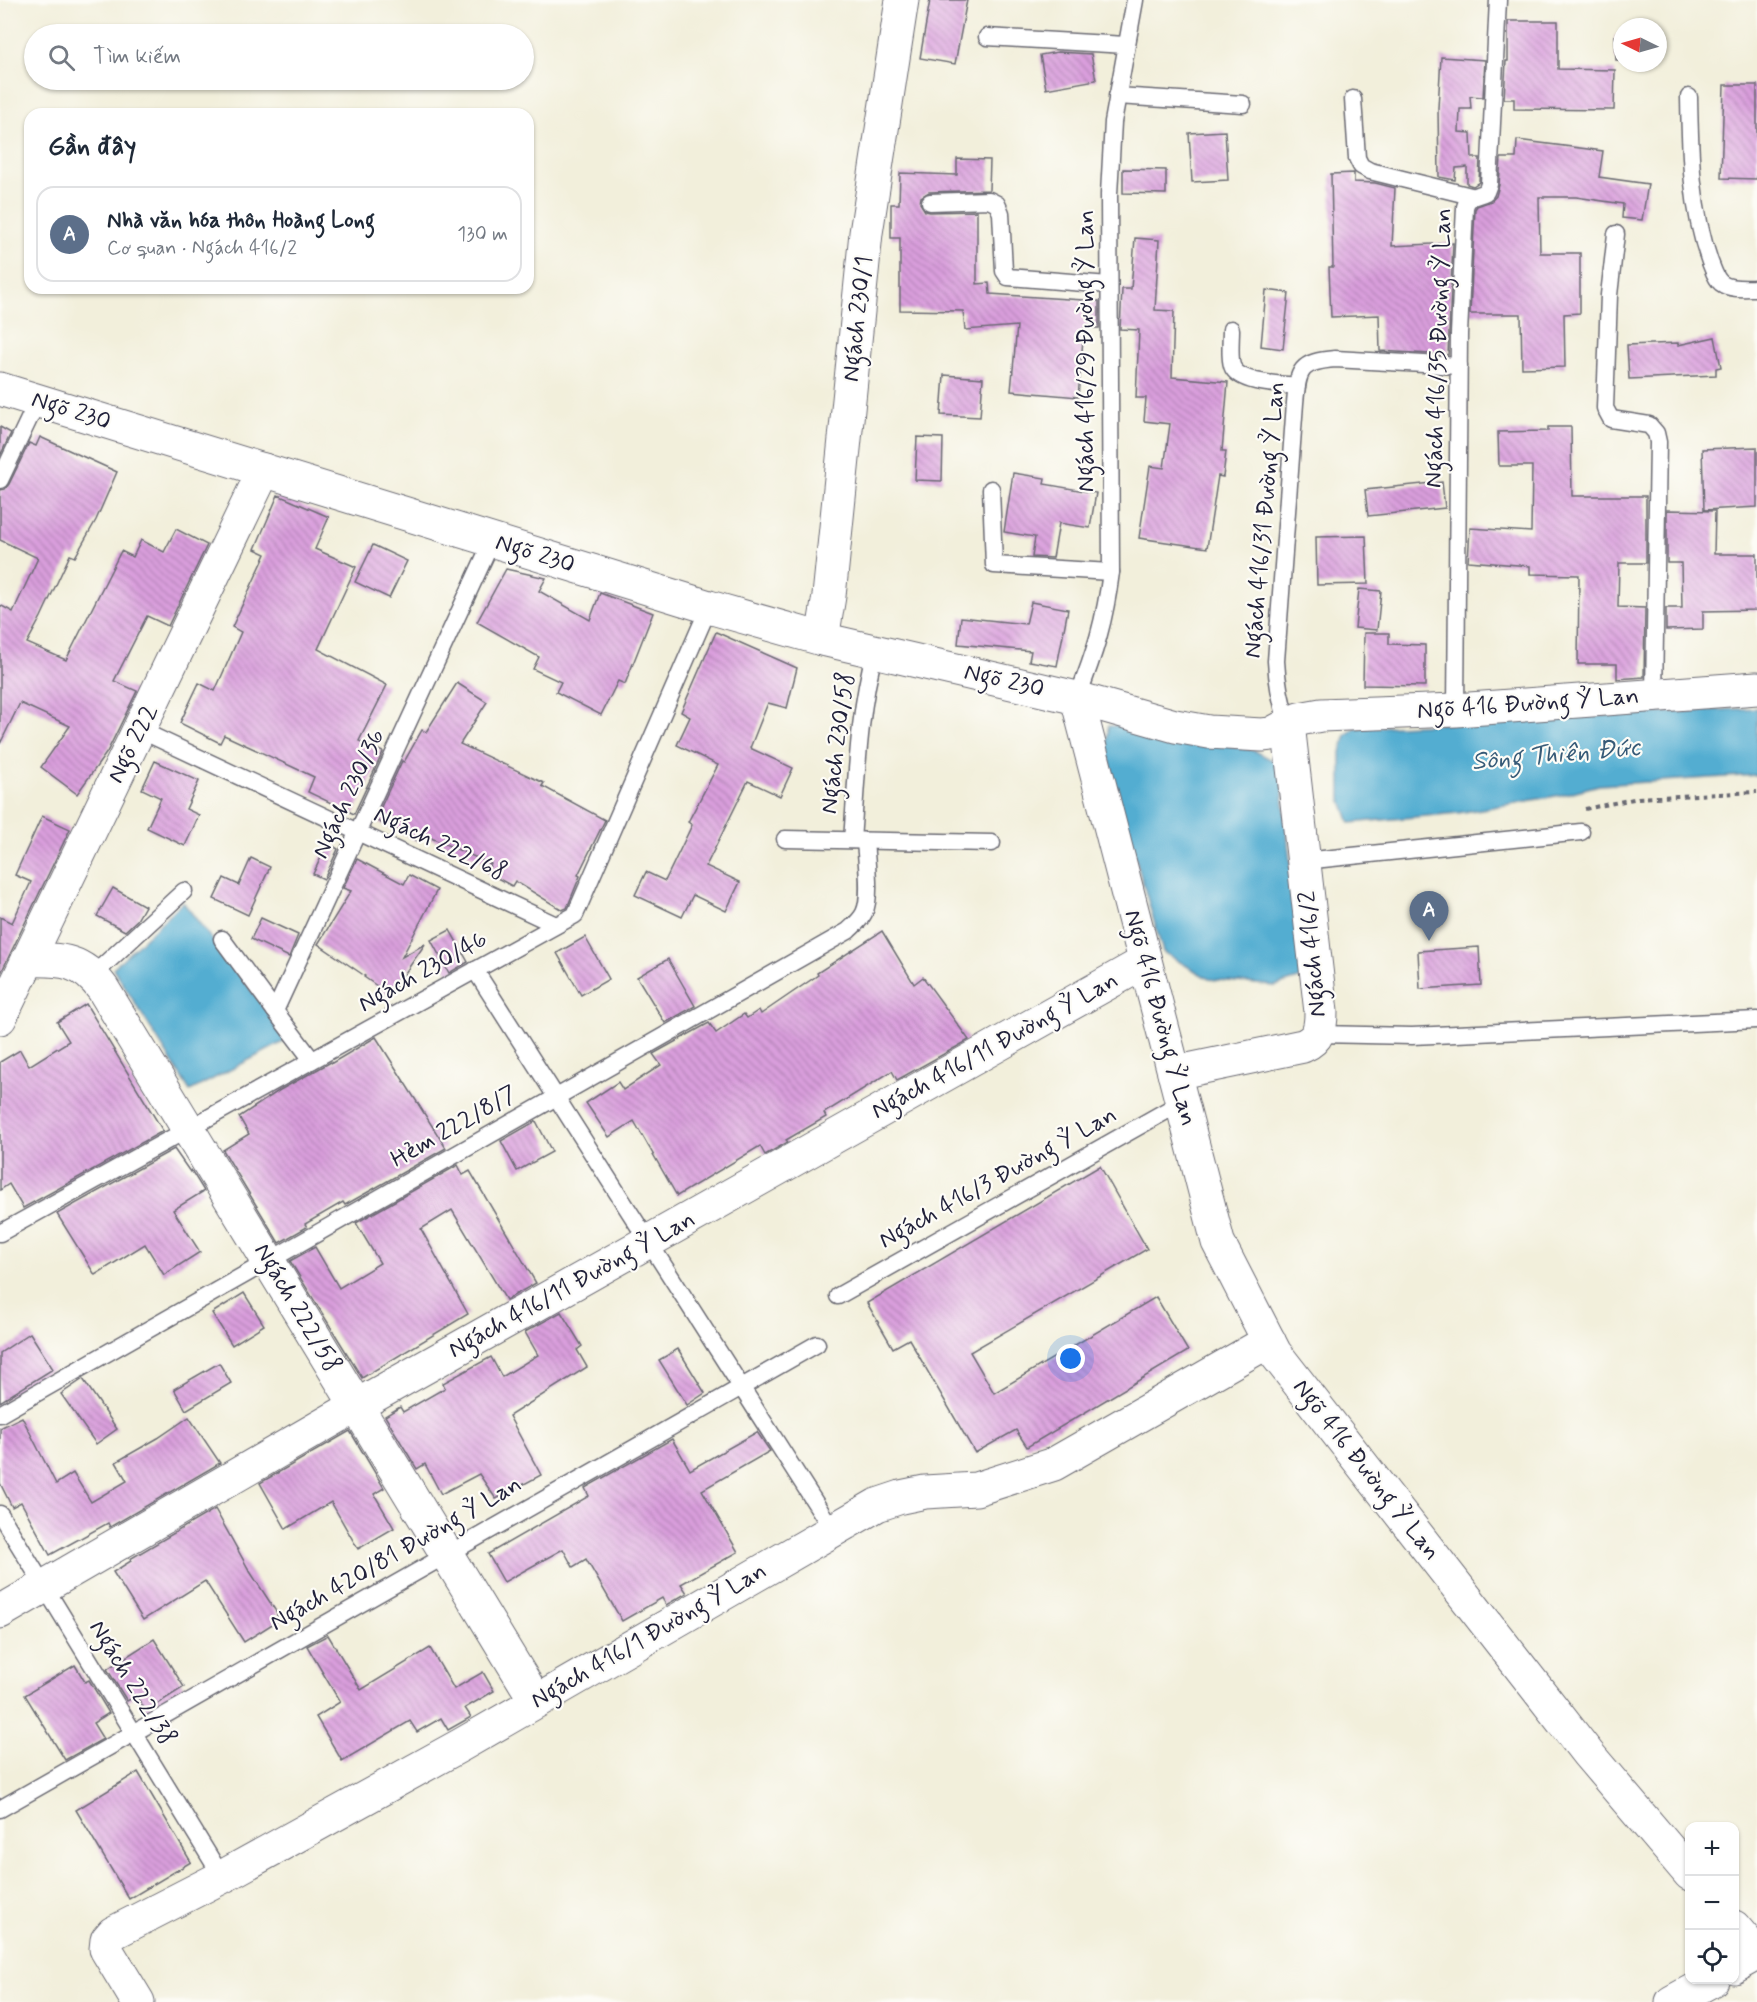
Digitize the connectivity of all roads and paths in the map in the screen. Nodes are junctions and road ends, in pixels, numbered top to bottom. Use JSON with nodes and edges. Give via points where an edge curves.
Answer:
{"nodes":[{"id":1,"x":902,"y":0,"type":"edge"},
{"id":2,"x":1135,"y":0,"type":"edge"},
{"id":3,"x":1498,"y":0,"type":"edge"},
{"id":4,"x":987,"y":37,"type":"dead end"},
{"id":5,"x":1126,"y":45,"type":"junction"},
{"id":6,"x":1117,"y":96,"type":"junction"},
{"id":7,"x":1689,"y":97,"type":"dead end"},
{"id":8,"x":1353,"y":99,"type":"dead end"},
{"id":9,"x":1243,"y":104,"type":"dead end"},
{"id":10,"x":1471,"y":196,"type":"junction"},
{"id":11,"x":930,"y":202,"type":"dead end"},
{"id":12,"x":1616,"y":234,"type":"dead end"},
{"id":13,"x":1109,"y":285,"type":"junction"},
{"id":14,"x":1757,"y":288,"type":"edge"},
{"id":15,"x":1231,"y":329,"type":"dead end"},
{"id":16,"x":1459,"y":366,"type":"junction"},
{"id":17,"x":1297,"y":386,"type":"junction"},
{"id":18,"x":0,"y":389,"type":"edge"},
{"id":19,"x":38,"y":400,"type":"junction"},
{"id":20,"x":264,"y":470,"type":"junction"},
{"id":21,"x":0,"y":480,"type":"edge"},
{"id":22,"x":991,"y":489,"type":"dead end"},
{"id":23,"x":492,"y":540,"type":"junction"},
{"id":24,"x":1110,"y":572,"type":"junction"},
{"id":25,"x":709,"y":607,"type":"junction"},
{"id":26,"x":822,"y":639,"type":"junction"},
{"id":27,"x":875,"y":651,"type":"junction"},
{"id":28,"x":1757,"y":688,"type":"edge"},
{"id":29,"x":1654,"y":696,"type":"junction"},
{"id":30,"x":1077,"y":698,"type":"junction"},
{"id":31,"x":1456,"y":710,"type":"junction"},
{"id":32,"x":1288,"y":724,"type":"junction"},
{"id":33,"x":140,"y":730,"type":"junction"},
{"id":34,"x":357,"y":832,"type":"junction"},
{"id":35,"x":1581,"y":832,"type":"dead end"},
{"id":36,"x":785,"y":839,"type":"dead end"},
{"id":37,"x":859,"y":840,"type":"junction"},
{"id":38,"x":992,"y":843,"type":"dead end"},
{"id":39,"x":1304,"y":861,"type":"junction"},
{"id":40,"x":184,"y":891,"type":"dead end"},
{"id":41,"x":556,"y":926,"type":"junction"},
{"id":42,"x":222,"y":939,"type":"dead end"},
{"id":43,"x":18,"y":961,"type":"edge"},
{"id":44,"x":1145,"y":962,"type":"junction"},
{"id":45,"x":475,"y":970,"type":"junction"},
{"id":46,"x":93,"y":975,"type":"junction"},
{"id":47,"x":275,"y":1011,"type":"junction"},
{"id":48,"x":0,"y":1018,"type":"edge"},
{"id":49,"x":1757,"y":1020,"type":"edge"},
{"id":50,"x":1318,"y":1034,"type":"junction"},
{"id":51,"x":312,"y":1060,"type":"junction"},
{"id":52,"x":1178,"y":1087,"type":"junction"},
{"id":53,"x":556,"y":1097,"type":"junction"},
{"id":54,"x":188,"y":1128,"type":"junction"},
{"id":55,"x":0,"y":1233,"type":"edge"},
{"id":56,"x":648,"y":1242,"type":"junction"},
{"id":57,"x":268,"y":1261,"type":"junction"},
{"id":58,"x":838,"y":1296,"type":"dead end"},
{"id":59,"x":1269,"y":1341,"type":"junction"},
{"id":60,"x":817,"y":1344,"type":"dead end"},
{"id":61,"x":741,"y":1387,"type":"junction"},
{"id":62,"x":357,"y":1406,"type":"junction"},
{"id":63,"x":0,"y":1414,"type":"edge"},
{"id":64,"x":0,"y":1514,"type":"edge"},
{"id":65,"x":832,"y":1529,"type":"junction"},
{"id":66,"x":446,"y":1553,"type":"junction"},
{"id":67,"x":44,"y":1586,"type":"junction"},
{"id":68,"x":0,"y":1612,"type":"edge"},
{"id":69,"x":536,"y":1701,"type":"junction"},
{"id":70,"x":133,"y":1731,"type":"junction"},
{"id":71,"x":0,"y":1809,"type":"edge"},
{"id":72,"x":1685,"y":1869,"type":"edge"},
{"id":73,"x":222,"y":1877,"type":"junction"},
{"id":74,"x":1737,"y":1930,"type":"edge"},
{"id":75,"x":1757,"y":1954,"type":"edge"},
{"id":76,"x":1739,"y":1964,"type":"edge"},
{"id":77,"x":1705,"y":1984,"type":"edge"},
{"id":78,"x":138,"y":2002,"type":"edge"},
{"id":79,"x":1672,"y":2002,"type":"edge"}],
"edges":[{"from":1,"to":26,"type":"street","name":"Ngách 230/1","via":[[866,233]]},
{"from":2,"to":5,"type":"lane","name":"Ngách 416/29 Đường Ỷ Lan"},
{"from":3,"to":10,"type":"lane","name":"Ngách 416/35 Đường Ỷ Lan","via":[[1489,184],[1486,192]]},
{"from":4,"to":5,"type":"lane"},
{"from":5,"to":6,"type":"lane","name":"Ngách 416/29 Đường Ỷ Lan"},
{"from":6,"to":9,"type":"lane"},
{"from":6,"to":13,"type":"lane","name":"Ngách 416/29 Đường Ỷ Lan","via":[[1109,194]]},
{"from":7,"to":14,"type":"lane","via":[[1694,198],[1708,257],[1721,283]]},
{"from":8,"to":10,"type":"lane","via":[[1357,158],[1361,166]]},
{"from":10,"to":16,"type":"lane","name":"Ngách 416/35 Đường Ỷ Lan","via":[[1465,207]]},
{"from":11,"to":13,"type":"lane","via":[[989,200],[997,204],[1001,213],[1004,271],[1008,277]]},
{"from":12,"to":29,"type":"lane","via":[[1609,295],[1605,408],[1611,419],[1649,425],[1658,442]]},
{"from":13,"to":24,"type":"lane","name":"Ngách 416/29 Đường Ỷ Lan"},
{"from":15,"to":17,"type":"lane","via":[[1232,367],[1238,374],[1249,380]]},
{"from":16,"to":17,"type":"lane","name":"Ngách 416/31 Đường Ỷ Lan","via":[[1318,361],[1307,365]]},
{"from":16,"to":31,"type":"lane","name":"Ngách 416/35 Đường Ỷ Lan"},
{"from":17,"to":32,"type":"lane","name":"Ngách 416/31 Đường Ỷ Lan","via":[[1276,661],[1277,683]]},
{"from":18,"to":19,"type":"street","name":"Ngõ 230"},
{"from":19,"to":20,"type":"street","name":"Ngõ 230"},
{"from":19,"to":21,"type":"lane"},
{"from":20,"to":23,"type":"street","name":"Ngõ 230"},
{"from":20,"to":33,"type":"street","name":"Ngõ 222"},
{"from":22,"to":24,"type":"lane","via":[[994,565]]},
{"from":23,"to":25,"type":"street","name":"Ngõ 230"},
{"from":23,"to":34,"type":"lane","name":"Ngách 230/36"},
{"from":24,"to":30,"type":"lane","name":"Ngách 416/29 Đường Ỷ Lan","via":[[1098,641]]},
{"from":25,"to":26,"type":"street","name":"Ngõ 230"},
{"from":25,"to":41,"type":"lane","name":"Ngách 230/46","via":[[575,915]]},
{"from":26,"to":27,"type":"street","name":"Ngõ 230"},
{"from":27,"to":30,"type":"street","name":"Ngõ 230"},
{"from":27,"to":37,"type":"lane","name":"Ngách 230/58","via":[[861,725]]},
{"from":28,"to":29,"type":"street","name":"Ngõ 416 Đường Ỷ Lan"},
{"from":29,"to":31,"type":"street","name":"Ngõ 416 Đường Ỷ Lan"},
{"from":30,"to":32,"type":"street","name":"Ngõ 416 Đường Ỷ Lan","via":[[1209,732],[1262,735]]},
{"from":30,"to":44,"type":"street","name":"Ngõ 416 Đường Ỷ Lan"},
{"from":31,"to":32,"type":"street","name":"Ngõ 416 Đường Ỷ Lan","via":[[1321,715]]},
{"from":32,"to":39,"type":"street","name":"Ngách 416/2"},
{"from":33,"to":34,"type":"lane","name":"Ngách 222/68"},
{"from":33,"to":43,"type":"street","name":"Ngõ 222"},
{"from":34,"to":41,"type":"lane","name":"Ngách 222/68"},
{"from":34,"to":47,"type":"lane","name":"Ngách 230/36"},
{"from":35,"to":39,"type":"lane"},
{"from":36,"to":37,"type":"lane","name":"Ngách 230/58"},
{"from":37,"to":38,"type":"lane","name":"Ngách 230/58"},
{"from":37,"to":53,"type":"lane","name":"Hẻm 222/8/7","via":[[867,896],[865,911],[857,923]]},
{"from":39,"to":50,"type":"street","name":"Ngách 416/2","via":[[1321,1012]]},
{"from":40,"to":46,"type":"lane"},
{"from":41,"to":45,"type":"lane","name":"Ngách 230/46"},
{"from":42,"to":47,"type":"lane"},
{"from":43,"to":46,"type":"street","name":"Ngách 222/58","via":[[51,959],[81,966]]},
{"from":43,"to":48,"type":"street","name":"Ngõ 222"},
{"from":44,"to":52,"type":"street","name":"Ngõ 416 Đường Ỷ Lan"},
{"from":44,"to":56,"type":"street","name":"Ngách 416/11 Đường Ỷ Lan"},
{"from":45,"to":51,"type":"lane","name":"Ngách 230/46"},
{"from":45,"to":53,"type":"lane"},
{"from":46,"to":54,"type":"street","name":"Ngách 222/58"},
{"from":47,"to":51,"type":"lane"},
{"from":49,"to":50,"type":"lane","via":[[1412,1036]]},
{"from":50,"to":52,"type":"street","name":"Ngách 416/2","via":[[1303,1046]]},
{"from":51,"to":54,"type":"lane","name":"Ngách 230/46"},
{"from":52,"to":58,"type":"lane","name":"Ngách 416/3 Đường Ỷ Lan"},
{"from":52,"to":59,"type":"street","name":"Ngõ 416 Đường Ỷ Lan","via":[[1218,1242]]},
{"from":53,"to":56,"type":"lane"},
{"from":53,"to":57,"type":"lane","name":"Hẻm 222/8/7"},
{"from":54,"to":55,"type":"lane","name":"Ngách 230/46"},
{"from":54,"to":57,"type":"street","name":"Ngách 222/58"},
{"from":56,"to":61,"type":"lane"},
{"from":56,"to":62,"type":"street","name":"Ngách 416/11 Đường Ỷ Lan"},
{"from":57,"to":62,"type":"street","name":"Ngách 222/58"},
{"from":57,"to":63,"type":"lane","name":"Hẻm 222/8/7"},
{"from":59,"to":65,"type":"street","name":"Ngách 416/1 Đường Ỷ Lan","via":[[1054,1464],[976,1489],[901,1497]]},
{"from":59,"to":72,"type":"street","name":"Ngõ 416 Đường Ỷ Lan","via":[[1588,1754]]},
{"from":60,"to":61,"type":"lane","name":"Ngách 420/81 Đường Ỷ Lan"},
{"from":61,"to":65,"type":"lane"},
{"from":61,"to":66,"type":"lane","name":"Ngách 420/81 Đường Ỷ Lan"},
{"from":62,"to":66,"type":"street","name":"Ngách 222/58"},
{"from":62,"to":67,"type":"street","name":"Ngách 416/11 Đường Ỷ Lan"},
{"from":64,"to":67,"type":"lane","name":"Ngách 222/38"},
{"from":65,"to":69,"type":"street","name":"Ngách 416/1 Đường Ỷ Lan"},
{"from":66,"to":69,"type":"street","name":"Ngách 222/58"},
{"from":66,"to":70,"type":"lane","name":"Ngách 420/81 Đường Ỷ Lan"},
{"from":67,"to":68,"type":"street","name":"Ngách 416/11 Đường Ỷ Lan"},
{"from":67,"to":70,"type":"lane","name":"Ngách 222/38"},
{"from":69,"to":73,"type":"street","name":"Ngách 416/1 Đường Ỷ Lan"},
{"from":70,"to":71,"type":"lane","name":"Ngách 420/81 Đường Ỷ Lan"},
{"from":70,"to":73,"type":"lane","name":"Ngách 222/38"},
{"from":73,"to":78,"type":"street","name":"Ngách 416/1 Đường Ỷ Lan","via":[[113,1933],[107,1940],[110,1958]]},
{"from":74,"to":75,"type":"street"},
{"from":75,"to":76,"type":"street"},
{"from":77,"to":79,"type":"street"}]}
